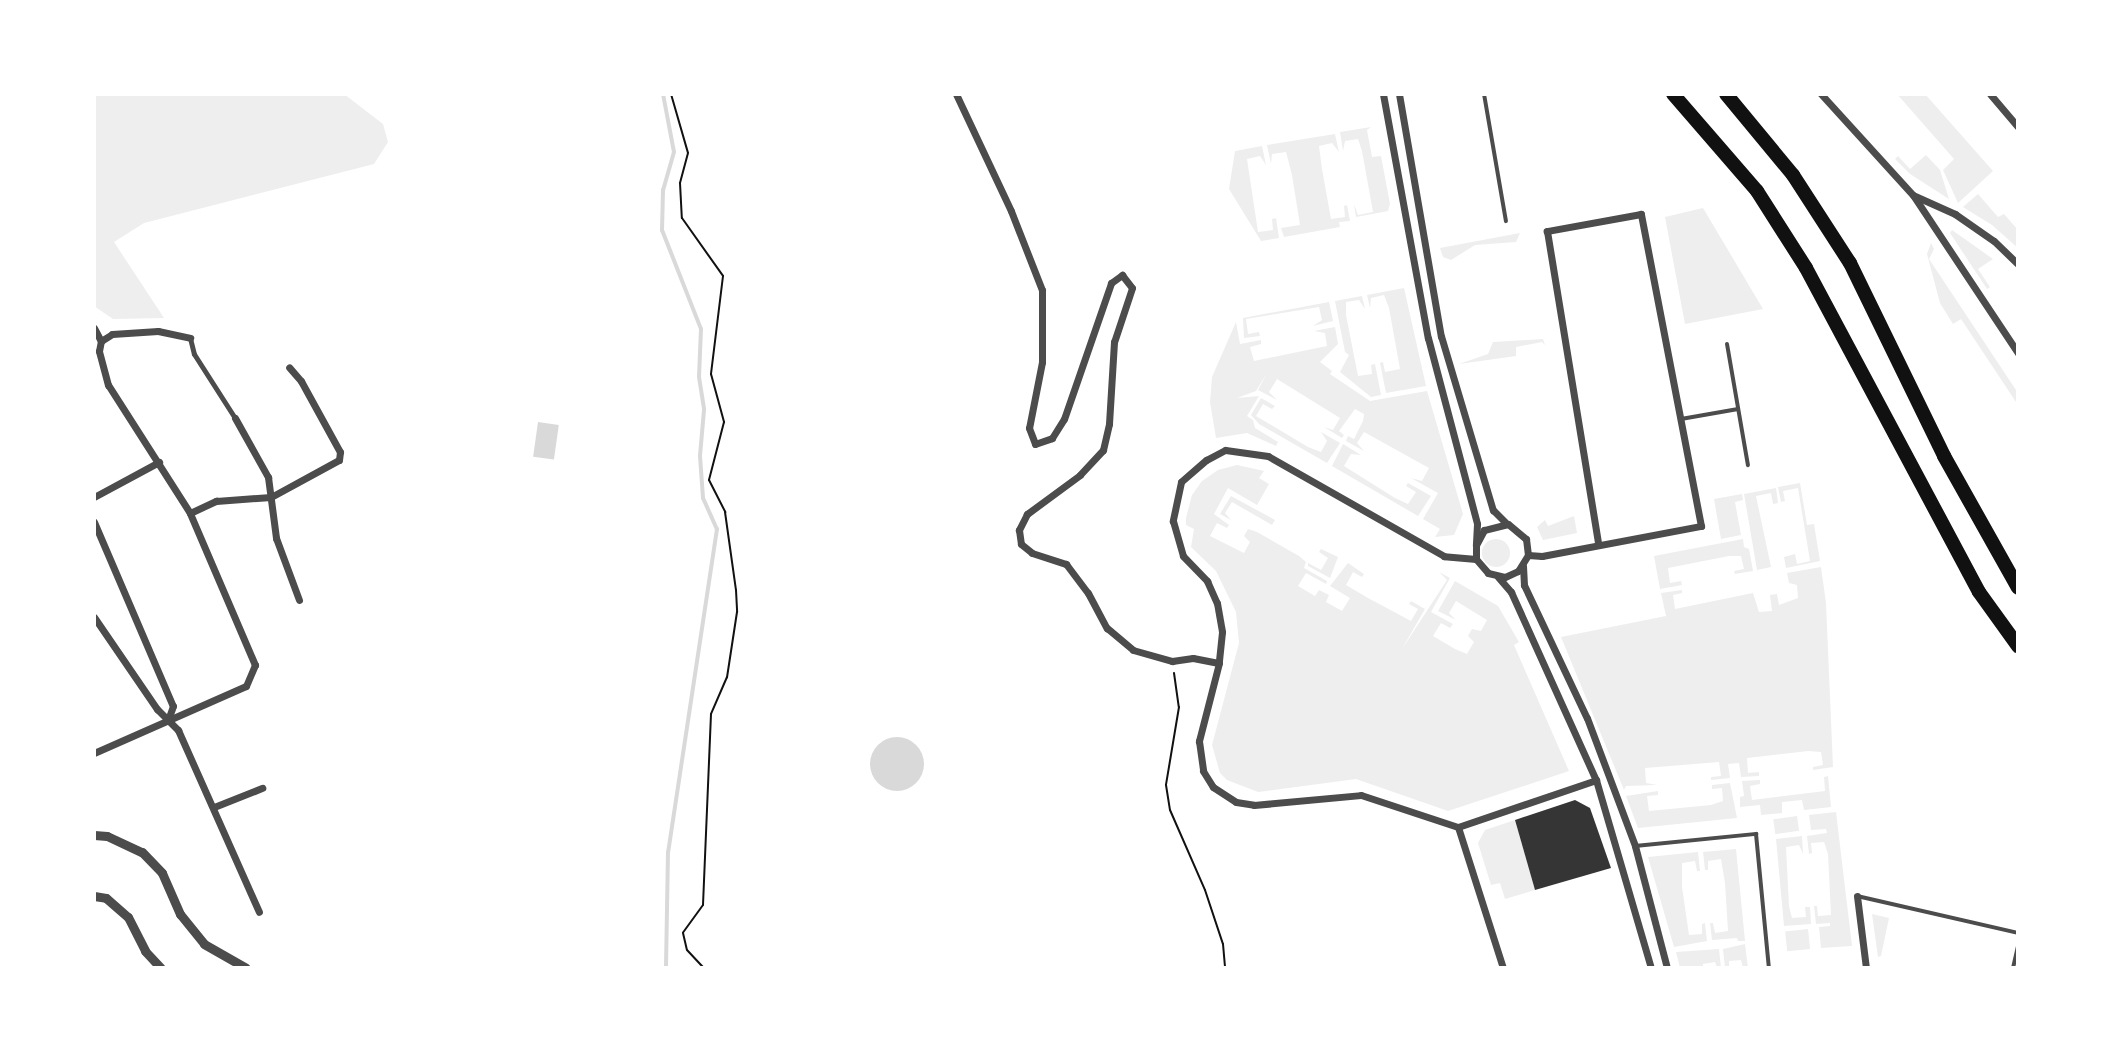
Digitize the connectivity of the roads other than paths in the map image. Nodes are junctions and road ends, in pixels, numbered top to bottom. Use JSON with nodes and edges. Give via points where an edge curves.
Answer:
{"nodes":[{"id":1,"x":956,"y":94,"type":"edge"},
{"id":2,"x":1383,"y":94,"type":"edge"},
{"id":3,"x":1399,"y":94,"type":"edge"},
{"id":4,"x":1484,"y":94,"type":"edge"},
{"id":5,"x":1673,"y":94,"type":"edge"},
{"id":6,"x":1726,"y":94,"type":"edge"},
{"id":7,"x":1821,"y":94,"type":"edge"},
{"id":8,"x":1990,"y":94,"type":"edge"},
{"id":9,"x":2018,"y":127,"type":"edge"},
{"id":10,"x":1913,"y":195,"type":"junction"},
{"id":11,"x":1506,"y":221,"type":"dead end"},
{"id":12,"x":2018,"y":264,"type":"edge"},
{"id":13,"x":94,"y":328,"type":"edge"},
{"id":14,"x":190,"y":338,"type":"joint"},
{"id":15,"x":101,"y":341,"type":"junction"},
{"id":16,"x":1727,"y":344,"type":"dead end"},
{"id":17,"x":2018,"y":353,"type":"edge"},
{"id":18,"x":289,"y":367,"type":"dead end"},
{"id":19,"x":99,"y":373,"type":"edge"},
{"id":20,"x":1738,"y":409,"type":"junction"},
{"id":21,"x":235,"y":418,"type":"joint"},
{"id":22,"x":1681,"y":419,"type":"junction"},
{"id":23,"x":159,"y":462,"type":"junction"},
{"id":24,"x":1748,"y":465,"type":"dead end"},
{"id":25,"x":94,"y":497,"type":"edge"},
{"id":26,"x":271,"y":497,"type":"junction"},
{"id":27,"x":190,"y":513,"type":"junction"},
{"id":28,"x":94,"y":522,"type":"edge"},
{"id":29,"x":1508,"y":524,"type":"junction"},
{"id":30,"x":1598,"y":544,"type":"junction"},
{"id":31,"x":1476,"y":545,"type":"junction"},
{"id":32,"x":1528,"y":555,"type":"junction"},
{"id":33,"x":1476,"y":559,"type":"junction"},
{"id":34,"x":1523,"y":566,"type":"junction"},
{"id":35,"x":1498,"y":577,"type":"junction"},
{"id":36,"x":2018,"y":588,"type":"edge"},
{"id":37,"x":299,"y":600,"type":"dead end"},
{"id":38,"x":94,"y":617,"type":"edge"},
{"id":39,"x":2018,"y":646,"type":"edge"},
{"id":40,"x":1219,"y":663,"type":"junction"},
{"id":41,"x":168,"y":720,"type":"junction"},
{"id":42,"x":94,"y":753,"type":"edge"},
{"id":43,"x":1596,"y":780,"type":"junction"},
{"id":44,"x":262,"y":788,"type":"dead end"},
{"id":45,"x":214,"y":807,"type":"junction"},
{"id":46,"x":1458,"y":827,"type":"junction"},
{"id":47,"x":94,"y":835,"type":"edge"},
{"id":48,"x":1635,"y":846,"type":"junction"},
{"id":49,"x":94,"y":896,"type":"edge"},
{"id":50,"x":1857,"y":896,"type":"joint"},
{"id":51,"x":259,"y":912,"type":"dead end"},
{"id":52,"x":2018,"y":933,"type":"edge"},
{"id":53,"x":2018,"y":947,"type":"edge"},
{"id":54,"x":161,"y":968,"type":"edge"},
{"id":55,"x":246,"y":968,"type":"edge"},
{"id":56,"x":1503,"y":968,"type":"edge"},
{"id":57,"x":1651,"y":968,"type":"edge"},
{"id":58,"x":1667,"y":968,"type":"edge"},
{"id":59,"x":1769,"y":968,"type":"edge"},
{"id":60,"x":1866,"y":968,"type":"edge"},
{"id":61,"x":2013,"y":968,"type":"edge"}],
"edges":[{"from":1,"to":40,"type":"street","via":[[1042,290],[1042,362],[1029,428],[1035,444],[1052,438],[1064,419],[1111,283],[1122,275],[1132,288],[1114,342],[1103,450],[1080,475],[1027,514],[1019,530],[1021,544],[1066,564],[1107,628],[1133,650],[1172,661]]},
{"from":2,"to":31,"type":"street","via":[[1428,338],[1477,524]]},
{"from":3,"to":29,"type":"street","via":[[1441,336],[1493,510]]},
{"from":4,"to":11,"type":"lane"},
{"from":5,"to":39,"type":"highway","via":[[1757,191],[1806,268],[1979,592]]},
{"from":6,"to":36,"type":"highway","via":[[1793,175],[1850,263],[1944,456]]},
{"from":7,"to":10,"type":"street"},
{"from":8,"to":9,"type":"street"},
{"from":10,"to":12,"type":"street","via":[[1955,214]]},
{"from":10,"to":17,"type":"street"},
{"from":13,"to":15,"type":"street"},
{"from":14,"to":15,"type":"street","via":[[158,331],[112,334]]},
{"from":14,"to":21,"type":"street","via":[[194,354]]},
{"from":15,"to":19,"type":"street"},
{"from":16,"to":20,"type":"lane"},
{"from":18,"to":26,"type":"street","via":[[340,452],[339,460]]},
{"from":19,"to":23,"type":"street"},
{"from":20,"to":22,"type":"lane"},
{"from":20,"to":24,"type":"lane"},
{"from":21,"to":26,"type":"street","via":[[268,477]]},
{"from":22,"to":30,"type":"street","via":[[1701,526]]},
{"from":22,"to":30,"type":"street","via":[[1641,214],[1547,231]]},
{"from":23,"to":25,"type":"street"},
{"from":23,"to":27,"type":"street"},
{"from":26,"to":27,"type":"street","via":[[216,501]]},
{"from":26,"to":37,"type":"street","via":[[276,538]]},
{"from":27,"to":41,"type":"street","via":[[255,665],[246,686]]},
{"from":28,"to":41,"type":"street","via":[[173,706]]},
{"from":29,"to":31,"type":"street","via":[[1484,530]]},
{"from":29,"to":32,"type":"street","via":[[1526,539]]},
{"from":30,"to":32,"type":"street"},
{"from":31,"to":33,"type":"street"},
{"from":32,"to":34,"type":"street"},
{"from":33,"to":35,"type":"street"},
{"from":33,"to":40,"type":"street","via":[[1444,556],[1268,456],[1225,450],[1181,482],[1173,521],[1183,556],[1207,581],[1217,603],[1222,632]]},
{"from":34,"to":35,"type":"street"},
{"from":34,"to":48,"type":"street","via":[[1524,585],[1587,718]]},
{"from":35,"to":43,"type":"street","via":[[1511,592]]},
{"from":38,"to":41,"type":"street"},
{"from":40,"to":46,"type":"street","via":[[1199,741],[1203,771],[1223,796],[1254,805],[1361,795]]},
{"from":41,"to":42,"type":"street"},
{"from":41,"to":45,"type":"street","via":[[178,730]]},
{"from":43,"to":46,"type":"street"},
{"from":43,"to":57,"type":"street"},
{"from":44,"to":45,"type":"street"},
{"from":45,"to":51,"type":"street"},
{"from":46,"to":56,"type":"street"},
{"from":47,"to":55,"type":"street","via":[[142,852],[162,873],[180,914],[204,944]]},
{"from":48,"to":58,"type":"street"},
{"from":48,"to":59,"type":"lane","via":[[1756,834]]},
{"from":49,"to":54,"type":"street","via":[[106,898],[128,917],[145,951]]},
{"from":50,"to":52,"type":"lane"},
{"from":50,"to":60,"type":"street"},
{"from":53,"to":61,"type":"lane"}]}
